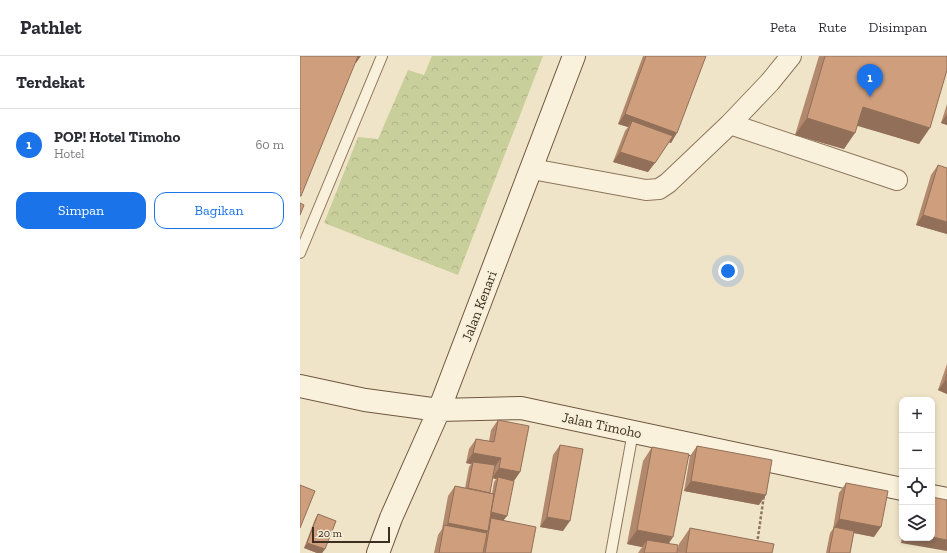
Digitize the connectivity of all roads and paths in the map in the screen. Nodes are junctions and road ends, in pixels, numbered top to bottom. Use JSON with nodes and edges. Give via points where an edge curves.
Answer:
{"nodes":[{"id":1,"x":382,"y":56,"type":"edge"},
{"id":2,"x":574,"y":56,"type":"edge"},
{"id":3,"x":791,"y":56,"type":"edge"},
{"id":4,"x":730,"y":124,"type":"junction"},
{"id":5,"x":532,"y":169,"type":"junction"},
{"id":6,"x":897,"y":180,"type":"dead end"},
{"id":7,"x":300,"y":253,"type":"edge"},
{"id":8,"x":300,"y":386,"type":"edge"},
{"id":9,"x":439,"y":410,"type":"junction"},
{"id":10,"x":633,"y":432,"type":"junction"},
{"id":11,"x":770,"y":461,"type":"junction"},
{"id":12,"x":899,"y":488,"type":"edge"},
{"id":13,"x":935,"y":497,"type":"edge"},
{"id":14,"x":947,"y":499,"type":"edge"},
{"id":15,"x":756,"y":545,"type":"edge"},
{"id":16,"x":378,"y":553,"type":"edge"},
{"id":17,"x":611,"y":553,"type":"edge"}],
"edges":[{"from":1,"to":7,"type":"lane"},
{"from":2,"to":5,"type":"main road","name":"Jalan Kenari"},
{"from":3,"to":4,"type":"street"},
{"from":4,"to":5,"type":"street","via":[[659,189],[646,190]]},
{"from":4,"to":6,"type":"street"},
{"from":5,"to":9,"type":"main road","name":"Jalan Kenari"},
{"from":8,"to":9,"type":"main road","name":"Jalan Timoho","via":[[365,400]]},
{"from":9,"to":10,"type":"main road","name":"Jalan Timoho","via":[[521,408]]},
{"from":9,"to":16,"type":"main road","name":"Jalan Kenari"},
{"from":10,"to":11,"type":"main road","name":"Jalan Timoho"},
{"from":10,"to":17,"type":"lane"},
{"from":11,"to":12,"type":"main road","name":"Jalan Timoho"},
{"from":11,"to":15,"type":"path"},
{"from":13,"to":14,"type":"main road"}]}
